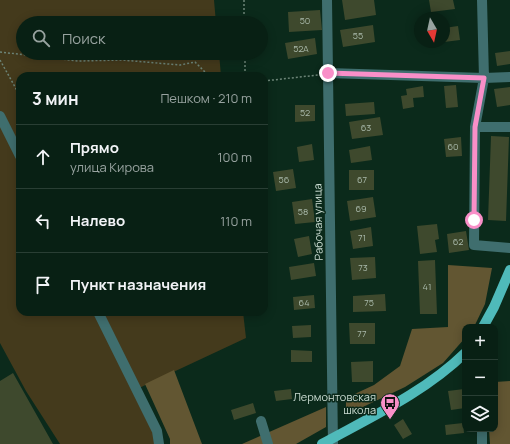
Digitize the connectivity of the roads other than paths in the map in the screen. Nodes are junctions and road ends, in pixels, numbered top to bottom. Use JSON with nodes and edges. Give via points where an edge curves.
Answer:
{"nodes":[{"id":1,"x":326,"y":0,"type":"edge"},
{"id":2,"x":482,"y":0,"type":"edge"},
{"id":3,"x":328,"y":73,"type":"junction"},
{"id":4,"x":510,"y":77,"type":"edge"},
{"id":5,"x":484,"y":78,"type":"junction"},
{"id":6,"x":0,"y":116,"type":"edge"},
{"id":7,"x":475,"y":127,"type":"junction"},
{"id":8,"x":510,"y":127,"type":"edge"},
{"id":9,"x":16,"y":148,"type":"edge"},
{"id":10,"x":510,"y":248,"type":"edge"},
{"id":11,"x":510,"y":270,"type":"edge"},
{"id":12,"x":100,"y":316,"type":"edge"},
{"id":13,"x":485,"y":324,"type":"edge"},
{"id":14,"x":462,"y":356,"type":"edge"},
{"id":15,"x":261,"y":421,"type":"dead end"},
{"id":16,"x":482,"y":432,"type":"edge"},
{"id":17,"x":333,"y":441,"type":"edge"},
{"id":18,"x":159,"y":444,"type":"edge"},
{"id":19,"x":268,"y":444,"type":"edge"},
{"id":20,"x":322,"y":444,"type":"edge"},
{"id":21,"x":482,"y":444,"type":"edge"}],
"edges":[{"from":1,"to":3,"type":"street","name":"Рабочая улица"},
{"from":2,"to":5,"type":"street"},
{"from":3,"to":5,"type":"street"},
{"from":3,"to":17,"type":"street","name":"Рабочая улица"},
{"from":4,"to":5,"type":"street"},
{"from":5,"to":7,"type":"street"},
{"from":6,"to":9,"type":"street"},
{"from":7,"to":8,"type":"street"},
{"from":7,"to":10,"type":"street","via":[[474,245]]},
{"from":11,"to":13,"type":"main road"},
{"from":12,"to":18,"type":"street","via":[[157,431]]},
{"from":14,"to":17,"type":"main road","via":[[446,372]]},
{"from":15,"to":19,"type":"street"},
{"from":16,"to":21,"type":"street"},
{"from":17,"to":20,"type":"main road"}]}
